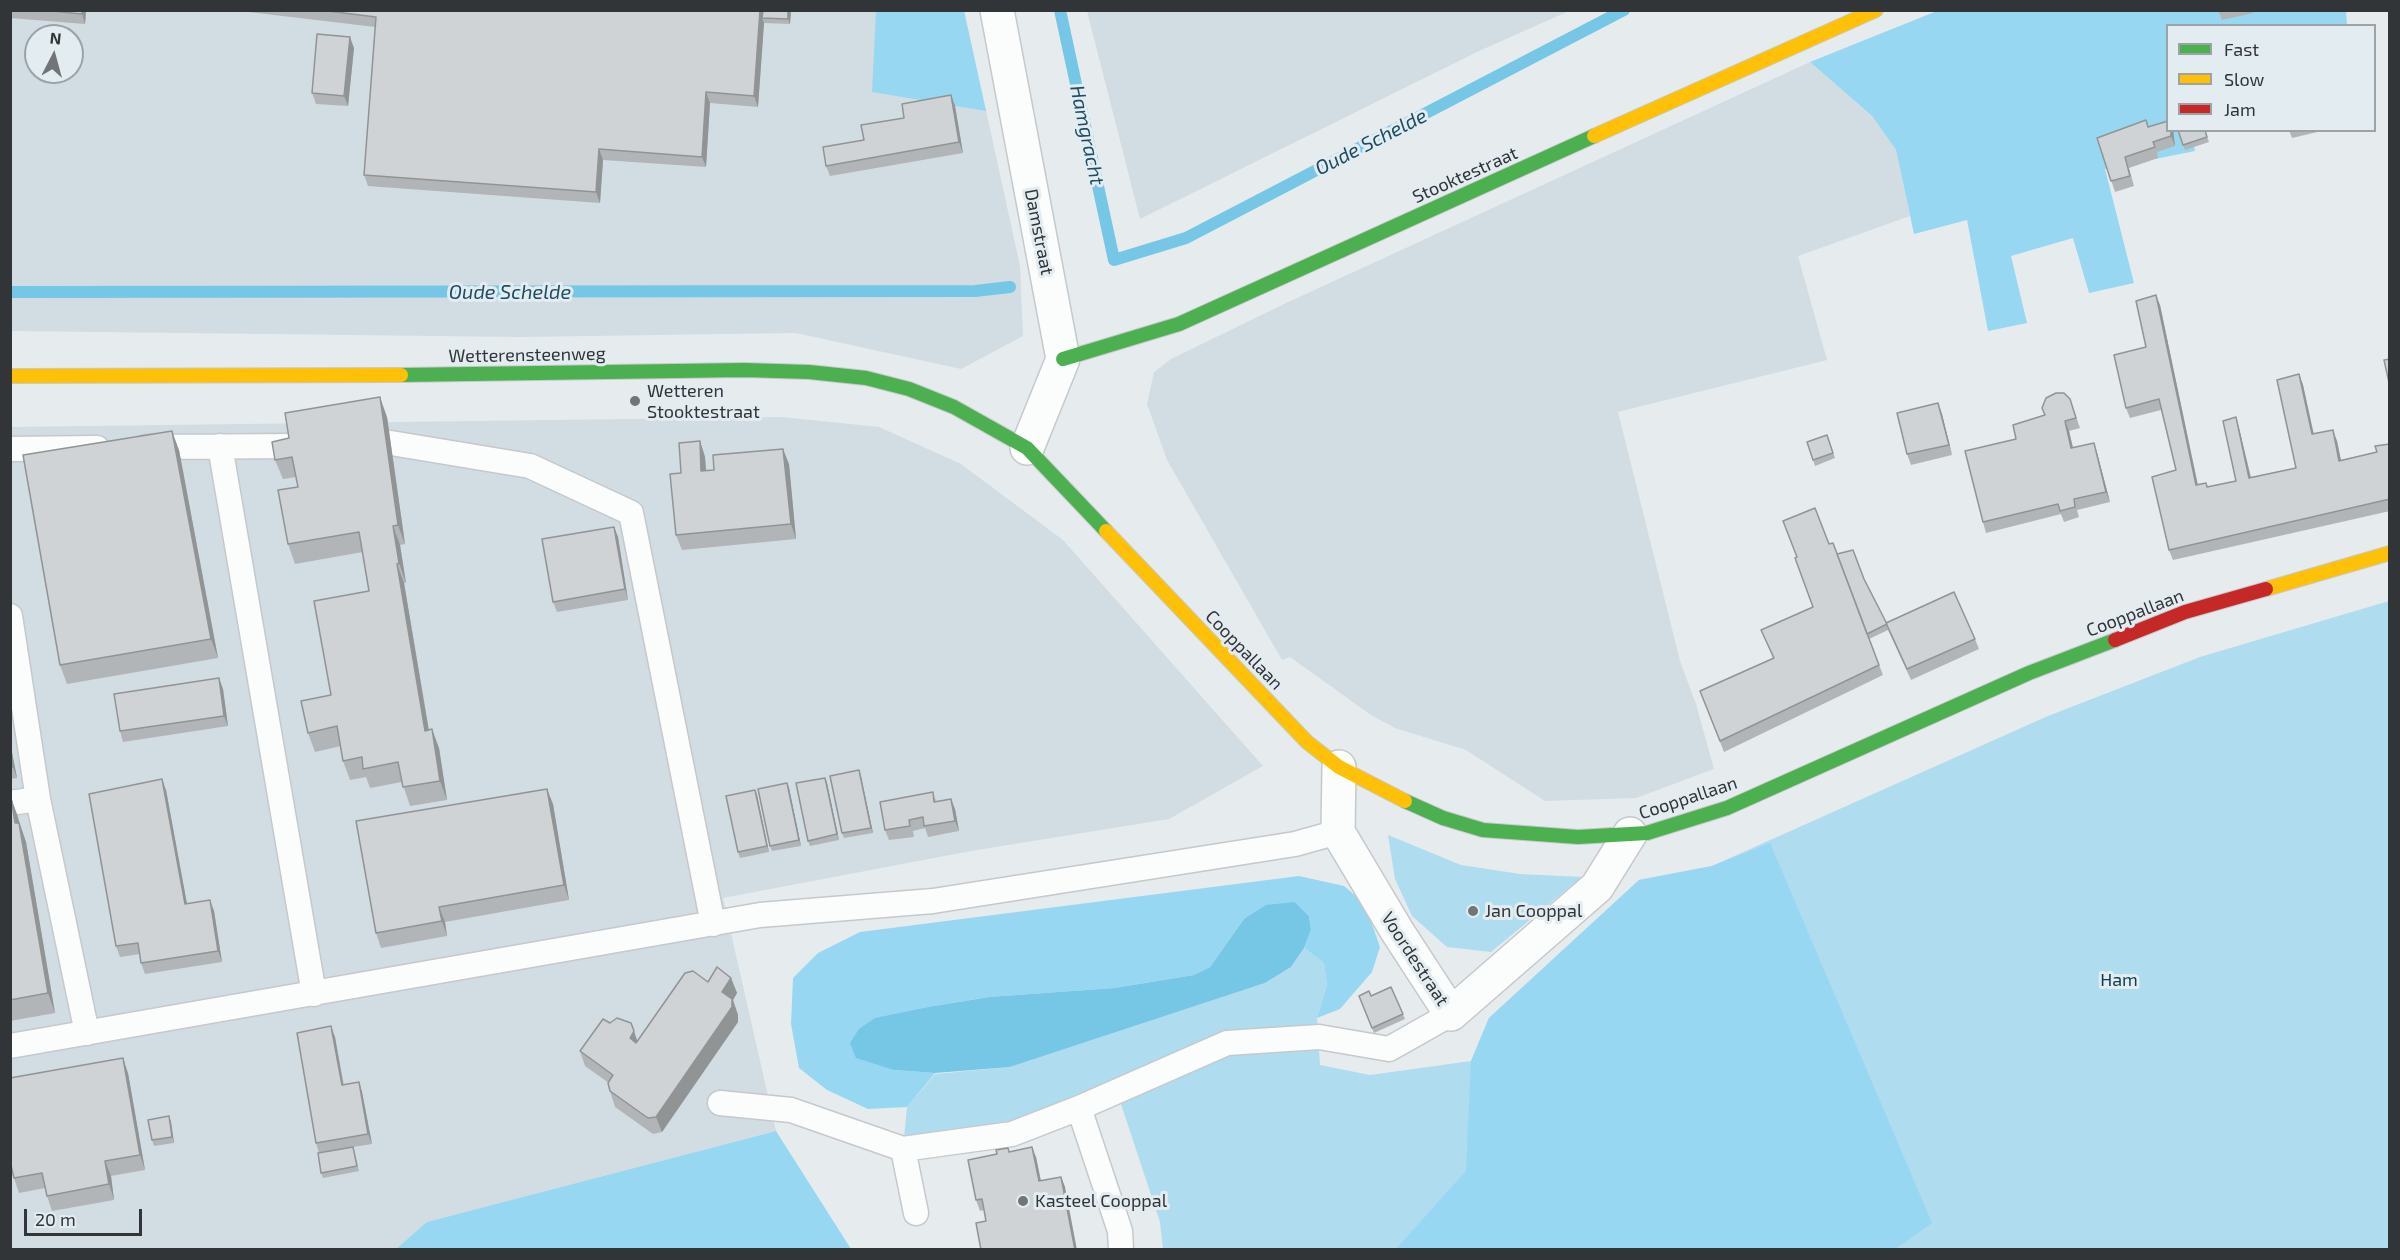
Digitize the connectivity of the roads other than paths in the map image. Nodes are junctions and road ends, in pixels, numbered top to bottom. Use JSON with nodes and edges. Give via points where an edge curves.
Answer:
{"nodes":[{"id":1,"x":997,"y":10,"type":"edge"},
{"id":2,"x":1876,"y":10,"type":"edge"},
{"id":3,"x":1063,"y":359,"type":"junction"},
{"id":4,"x":10,"y":376,"type":"edge"},
{"id":5,"x":391,"y":443,"type":"dead end"},
{"id":6,"x":220,"y":446,"type":"junction"},
{"id":7,"x":294,"y":446,"type":"edge"},
{"id":8,"x":1027,"y":448,"type":"junction"},
{"id":9,"x":10,"y":449,"type":"edge"},
{"id":10,"x":2390,"y":553,"type":"edge"},
{"id":11,"x":10,"y":616,"type":"edge"},
{"id":12,"x":1339,"y":766,"type":"junction"},
{"id":13,"x":38,"y":798,"type":"junction"},
{"id":14,"x":10,"y":803,"type":"edge"},
{"id":15,"x":1338,"y":832,"type":"junction"},
{"id":16,"x":1630,"y":834,"type":"junction"},
{"id":17,"x":713,"y":924,"type":"junction"},
{"id":18,"x":314,"y":994,"type":"junction"},
{"id":19,"x":1451,"y":1014,"type":"junction"},
{"id":20,"x":87,"y":1033,"type":"junction"},
{"id":21,"x":10,"y":1046,"type":"edge"},
{"id":22,"x":720,"y":1103,"type":"dead end"},
{"id":23,"x":1079,"y":1108,"type":"junction"},
{"id":24,"x":903,"y":1149,"type":"junction"},
{"id":25,"x":916,"y":1213,"type":"dead end"},
{"id":26,"x":1121,"y":1250,"type":"edge"}],
"edges":[{"from":1,"to":3,"type":"street","name":"Damstraat"},
{"from":2,"to":3,"type":"street","name":"Stooktestraat","via":[[1179,324]]},
{"from":3,"to":8,"type":"street"},
{"from":4,"to":8,"type":"street","name":"Wetterensteenweg","via":[[809,372],[866,378],[909,389],[954,408]]},
{"from":5,"to":17,"type":"lane","via":[[530,466],[631,513]]},
{"from":6,"to":7,"type":"lane"},
{"from":6,"to":9,"type":"lane"},
{"from":6,"to":18,"type":"lane"},
{"from":8,"to":12,"type":"street","name":"Cooppallaan","via":[[1307,742]]},
{"from":10,"to":16,"type":"street","name":"Cooppallaan","via":[[2185,612],[2029,673],[1727,808],[1647,833]]},
{"from":11,"to":13,"type":"lane"},
{"from":12,"to":15,"type":"street"},
{"from":12,"to":16,"type":"street","name":"Cooppallaan","via":[[1443,818],[1483,830],[1578,837]]},
{"from":13,"to":14,"type":"lane"},
{"from":13,"to":20,"type":"lane"},
{"from":15,"to":17,"type":"lane","via":[[1295,844],[933,901],[760,915]]},
{"from":15,"to":19,"type":"street","name":"Voordestraat"},
{"from":16,"to":19,"type":"street","name":"Voordestraat","via":[[1597,887]]},
{"from":17,"to":18,"type":"lane"},
{"from":18,"to":20,"type":"lane"},
{"from":19,"to":23,"type":"lane","via":[[1389,1049],[1319,1037],[1227,1043]]},
{"from":20,"to":21,"type":"lane"},
{"from":22,"to":24,"type":"lane","via":[[791,1110]]},
{"from":23,"to":24,"type":"lane","via":[[1012,1134]]},
{"from":23,"to":26,"type":"lane","via":[[1120,1231]]},
{"from":24,"to":25,"type":"lane"}]}
